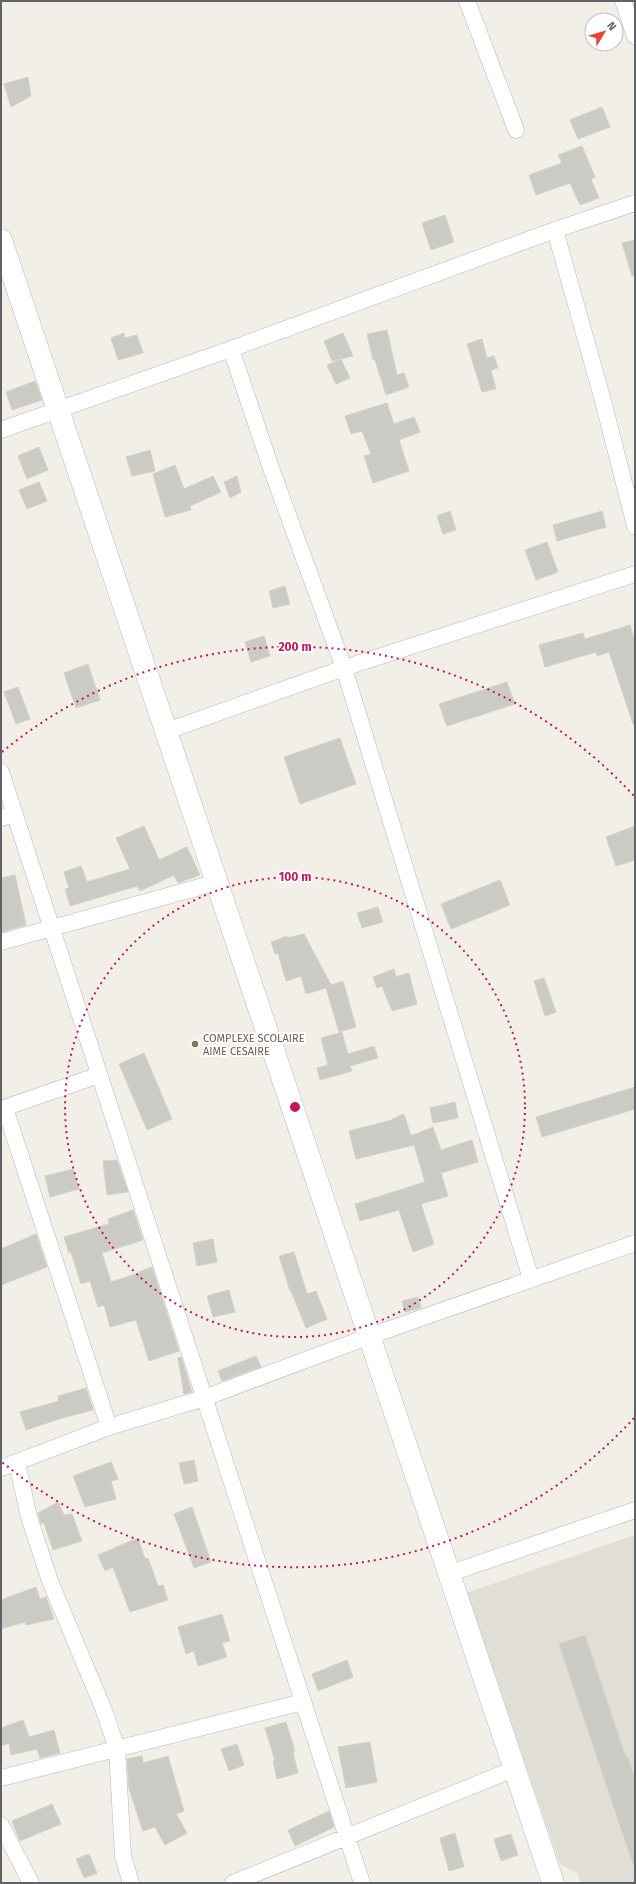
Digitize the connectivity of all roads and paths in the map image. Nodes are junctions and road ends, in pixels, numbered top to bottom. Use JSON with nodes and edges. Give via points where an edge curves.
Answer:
{"nodes":[{"id":1,"x":467,"y":1,"type":"edge"},
{"id":2,"x":623,"y":1,"type":"edge"},
{"id":3,"x":635,"y":36,"type":"edge"},
{"id":4,"x":516,"y":130,"type":"dead end"},
{"id":5,"x":635,"y":202,"type":"edge"},
{"id":6,"x":555,"y":230,"type":"junction"},
{"id":7,"x":1,"y":240,"type":"edge"},
{"id":8,"x":232,"y":349,"type":"junction"},
{"id":9,"x":58,"y":408,"type":"junction"},
{"id":10,"x":1,"y":430,"type":"edge"},
{"id":11,"x":635,"y":526,"type":"edge"},
{"id":12,"x":635,"y":574,"type":"edge"},
{"id":13,"x":344,"y":668,"type":"junction"},
{"id":14,"x":167,"y":731,"type":"junction"},
{"id":15,"x":1,"y":772,"type":"edge"},
{"id":16,"x":8,"y":816,"type":"edge"},
{"id":17,"x":218,"y":882,"type":"junction"},
{"id":18,"x":52,"y":928,"type":"junction"},
{"id":19,"x":1,"y":942,"type":"edge"},
{"id":20,"x":99,"y":1074,"type":"junction"},
{"id":21,"x":3,"y":1108,"type":"edge"},
{"id":22,"x":635,"y":1243,"type":"edge"},
{"id":23,"x":531,"y":1279,"type":"junction"},
{"id":24,"x":370,"y":1336,"type":"junction"},
{"id":25,"x":204,"y":1398,"type":"junction"},
{"id":26,"x":109,"y":1427,"type":"junction"},
{"id":27,"x":17,"y":1463,"type":"junction"},
{"id":28,"x":1,"y":1468,"type":"edge"},
{"id":29,"x":635,"y":1510,"type":"edge"},
{"id":30,"x":448,"y":1574,"type":"junction"},
{"id":31,"x":303,"y":1702,"type":"junction"},
{"id":32,"x":117,"y":1748,"type":"junction"},
{"id":33,"x":514,"y":1769,"type":"junction"},
{"id":34,"x":1,"y":1778,"type":"edge"},
{"id":35,"x":1,"y":1826,"type":"edge"},
{"id":36,"x":346,"y":1836,"type":"junction"},
{"id":37,"x":31,"y":1883,"type":"edge"},
{"id":38,"x":131,"y":1883,"type":"edge"},
{"id":39,"x":233,"y":1883,"type":"edge"},
{"id":40,"x":362,"y":1883,"type":"edge"},
{"id":41,"x":553,"y":1883,"type":"edge"}],
"edges":[{"from":1,"to":4,"type":"street"},
{"from":2,"to":3,"type":"street"},
{"from":5,"to":6,"type":"street"},
{"from":6,"to":8,"type":"street"},
{"from":6,"to":11,"type":"street"},
{"from":7,"to":9,"type":"main road"},
{"from":8,"to":9,"type":"street"},
{"from":8,"to":13,"type":"street","via":[[272,471]]},
{"from":9,"to":10,"type":"street"},
{"from":9,"to":14,"type":"main road"},
{"from":12,"to":13,"type":"street"},
{"from":13,"to":14,"type":"street"},
{"from":13,"to":23,"type":"street"},
{"from":14,"to":17,"type":"main road"},
{"from":15,"to":16,"type":"street"},
{"from":16,"to":18,"type":"street"},
{"from":17,"to":18,"type":"street"},
{"from":17,"to":24,"type":"main road"},
{"from":18,"to":19,"type":"street"},
{"from":18,"to":20,"type":"street"},
{"from":20,"to":21,"type":"street"},
{"from":20,"to":25,"type":"street"},
{"from":21,"to":26,"type":"street"},
{"from":22,"to":23,"type":"street"},
{"from":23,"to":24,"type":"street"},
{"from":24,"to":25,"type":"street"},
{"from":24,"to":30,"type":"main road"},
{"from":25,"to":26,"type":"street"},
{"from":25,"to":31,"type":"street"},
{"from":26,"to":27,"type":"street"},
{"from":27,"to":28,"type":"street"},
{"from":27,"to":32,"type":"street","via":[[29,1517],[50,1581]]},
{"from":29,"to":30,"type":"street"},
{"from":30,"to":33,"type":"main road"},
{"from":31,"to":32,"type":"street"},
{"from":31,"to":36,"type":"street"},
{"from":32,"to":34,"type":"street"},
{"from":32,"to":38,"type":"street","via":[[123,1856]]},
{"from":33,"to":36,"type":"street"},
{"from":33,"to":41,"type":"main road"},
{"from":35,"to":37,"type":"street"},
{"from":36,"to":39,"type":"street"},
{"from":36,"to":40,"type":"street"}]}
